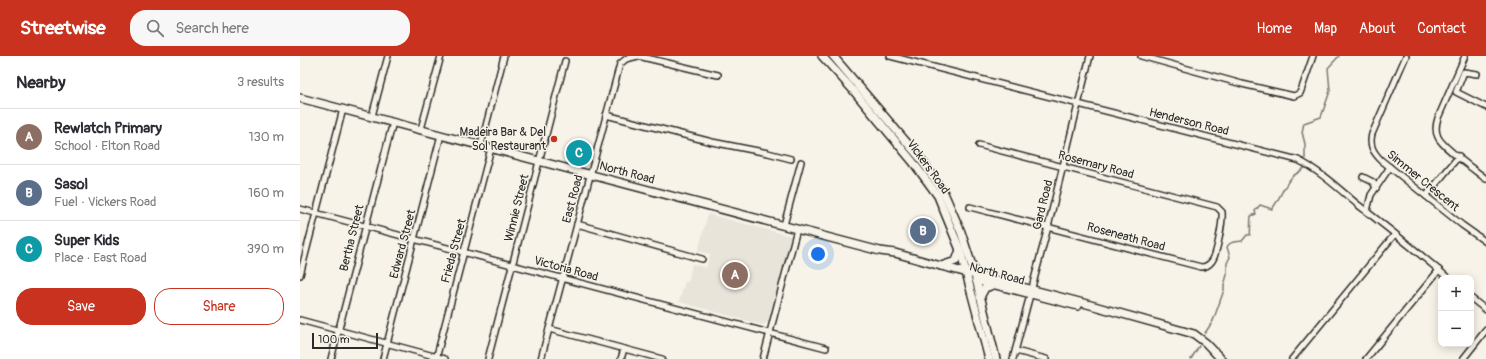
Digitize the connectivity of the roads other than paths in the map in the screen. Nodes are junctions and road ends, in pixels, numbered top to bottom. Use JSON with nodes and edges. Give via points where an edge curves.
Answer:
{"nodes":[{"id":1,"x":388,"y":56,"type":"edge"},
{"id":2,"x":441,"y":56,"type":"edge"},
{"id":3,"x":504,"y":56,"type":"edge"},
{"id":4,"x":638,"y":56,"type":"edge"},
{"id":5,"x":822,"y":56,"type":"edge"},
{"id":6,"x":833,"y":56,"type":"edge"},
{"id":7,"x":890,"y":56,"type":"edge"},
{"id":8,"x":1090,"y":56,"type":"edge"},
{"id":9,"x":1141,"y":56,"type":"edge"},
{"id":10,"x":1313,"y":56,"type":"edge"},
{"id":11,"x":1406,"y":56,"type":"edge"},
{"id":12,"x":1465,"y":56,"type":"edge"},
{"id":13,"x":912,"y":59,"type":"edge"},
{"id":14,"x":565,"y":61,"type":"dead end"},
{"id":15,"x":1477,"y":74,"type":"dead end"},
{"id":16,"x":718,"y":75,"type":"dead end"},
{"id":17,"x":300,"y":98,"type":"edge"},
{"id":18,"x":1078,"y":104,"type":"junction"},
{"id":19,"x":1486,"y":107,"type":"edge"},
{"id":20,"x":343,"y":109,"type":"junction"},
{"id":21,"x":606,"y":115,"type":"junction"},
{"id":22,"x":372,"y":116,"type":"junction"},
{"id":23,"x":393,"y":122,"type":"junction"},
{"id":24,"x":421,"y":129,"type":"junction"},
{"id":25,"x":442,"y":135,"type":"junction"},
{"id":26,"x":481,"y":145,"type":"junction"},
{"id":27,"x":979,"y":145,"type":"dead end"},
{"id":28,"x":491,"y":148,"type":"junction"},
{"id":29,"x":1458,"y":156,"type":"junction"},
{"id":30,"x":791,"y":160,"type":"dead end"},
{"id":31,"x":539,"y":162,"type":"junction"},
{"id":32,"x":801,"y":162,"type":"dead end"},
{"id":33,"x":1063,"y":167,"type":"junction"},
{"id":34,"x":1390,"y":167,"type":"junction"},
{"id":35,"x":590,"y":175,"type":"junction"},
{"id":36,"x":1363,"y":177,"type":"dead end"},
{"id":37,"x":1486,"y":179,"type":"edge"},
{"id":38,"x":1376,"y":188,"type":"junction"},
{"id":39,"x":1426,"y":196,"type":"junction"},
{"id":40,"x":1209,"y":204,"type":"joint"},
{"id":41,"x":970,"y":207,"type":"dead end"},
{"id":42,"x":300,"y":208,"type":"edge"},
{"id":43,"x":1367,"y":211,"type":"junction"},
{"id":44,"x":317,"y":213,"type":"junction"},
{"id":45,"x":577,"y":224,"type":"junction"},
{"id":46,"x":784,"y":225,"type":"junction"},
{"id":47,"x":365,"y":226,"type":"junction"},
{"id":48,"x":1048,"y":227,"type":"junction"},
{"id":49,"x":797,"y":229,"type":"junction"},
{"id":50,"x":1395,"y":234,"type":"junction"},
{"id":51,"x":415,"y":240,"type":"junction"},
{"id":52,"x":1486,"y":242,"type":"edge"},
{"id":53,"x":960,"y":250,"type":"junction"},
{"id":54,"x":880,"y":251,"type":"junction"},
{"id":55,"x":464,"y":252,"type":"junction"},
{"id":56,"x":702,"y":259,"type":"dead end"},
{"id":57,"x":513,"y":265,"type":"junction"},
{"id":58,"x":941,"y":266,"type":"junction"},
{"id":59,"x":1439,"y":270,"type":"junction"},
{"id":60,"x":300,"y":275,"type":"edge"},
{"id":61,"x":1445,"y":275,"type":"edge"},
{"id":62,"x":967,"y":276,"type":"junction"},
{"id":63,"x":562,"y":278,"type":"junction"},
{"id":64,"x":976,"y":278,"type":"junction"},
{"id":65,"x":993,"y":285,"type":"junction"},
{"id":66,"x":1031,"y":292,"type":"junction"},
{"id":67,"x":980,"y":297,"type":"junction"},
{"id":68,"x":1474,"y":300,"type":"edge"},
{"id":69,"x":1486,"y":310,"type":"edge"},
{"id":70,"x":300,"y":320,"type":"edge"},
{"id":71,"x":549,"y":329,"type":"junction"},
{"id":72,"x":339,"y":330,"type":"junction"},
{"id":73,"x":1486,"y":330,"type":"edge"},
{"id":74,"x":769,"y":333,"type":"junction"},
{"id":75,"x":387,"y":343,"type":"junction"},
{"id":76,"x":826,"y":348,"type":"dead end"},
{"id":77,"x":624,"y":349,"type":"junction"},
{"id":78,"x":1016,"y":351,"type":"junction"},
{"id":79,"x":436,"y":358,"type":"edge"},
{"id":80,"x":331,"y":359,"type":"edge"},
{"id":81,"x":383,"y":359,"type":"edge"},
{"id":82,"x":445,"y":359,"type":"edge"},
{"id":83,"x":488,"y":359,"type":"edge"},
{"id":84,"x":541,"y":359,"type":"edge"},
{"id":85,"x":621,"y":359,"type":"edge"},
{"id":86,"x":662,"y":359,"type":"edge"},
{"id":87,"x":763,"y":359,"type":"edge"},
{"id":88,"x":988,"y":359,"type":"edge"},
{"id":89,"x":996,"y":359,"type":"edge"},
{"id":90,"x":1013,"y":359,"type":"edge"},
{"id":91,"x":1044,"y":359,"type":"edge"},
{"id":92,"x":1222,"y":359,"type":"edge"},
{"id":93,"x":1292,"y":359,"type":"edge"},
{"id":94,"x":1366,"y":359,"type":"edge"},
{"id":95,"x":1463,"y":359,"type":"edge"}],
"edges":[{"from":1,"to":22,"type":"street"},
{"from":2,"to":24,"type":"street"},
{"from":3,"to":26,"type":"street"},
{"from":4,"to":16,"type":"street"},
{"from":4,"to":21,"type":"street","name":"East Road","via":[[626,59],[620,64]]},
{"from":5,"to":53,"type":"street","name":"Vickers Road","via":[[923,175],[939,199]]},
{"from":6,"to":64,"type":"street","name":"Vickers Road","via":[[937,181],[961,232]]},
{"from":7,"to":13,"type":"street","name":"Henderson Road"},
{"from":8,"to":18,"type":"street","name":"Gard Road"},
{"from":9,"to":10,"type":"street","via":[[1294,96],[1302,88]]},
{"from":11,"to":34,"type":"street","name":"Simmer Crescent","via":[[1371,140],[1371,146],[1376,154]]},
{"from":12,"to":29,"type":"street","via":[[1436,124],[1440,141]]},
{"from":13,"to":18,"type":"street","name":"Henderson Road"},
{"from":14,"to":31,"type":"street","name":"Winnie Street"},
{"from":15,"to":19,"type":"street","via":[[1464,72],[1456,92]]},
{"from":17,"to":20,"type":"street","name":"North Road"},
{"from":18,"to":33,"type":"street","name":"Gard Road"},
{"from":18,"to":43,"type":"street","name":"Henderson Road","via":[[1298,160],[1321,174]]},
{"from":20,"to":22,"type":"street","name":"North Road"},
{"from":20,"to":44,"type":"street"},
{"from":21,"to":30,"type":"street"},
{"from":21,"to":35,"type":"street","name":"East Road"},
{"from":22,"to":23,"type":"street","name":"North Road"},
{"from":23,"to":24,"type":"street","name":"North Road"},
{"from":23,"to":47,"type":"street","name":"Bertha Street"},
{"from":24,"to":25,"type":"street","name":"North Road"},
{"from":25,"to":26,"type":"street","name":"North Road"},
{"from":25,"to":51,"type":"street","name":"Edward Street"},
{"from":26,"to":28,"type":"street","name":"North Road"},
{"from":27,"to":33,"type":"street","name":"Rosemary Road"},
{"from":28,"to":31,"type":"street","name":"North Road"},
{"from":28,"to":55,"type":"street","name":"Frieda Street"},
{"from":29,"to":37,"type":"street"},
{"from":29,"to":39,"type":"street"},
{"from":31,"to":35,"type":"street","name":"North Road"},
{"from":31,"to":57,"type":"street","name":"Winnie Street"},
{"from":32,"to":46,"type":"street"},
{"from":33,"to":40,"type":"street","name":"Rosemary Road"},
{"from":33,"to":48,"type":"street","name":"Gard Road"},
{"from":34,"to":38,"type":"street"},
{"from":34,"to":39,"type":"street","name":"Simmer Crescent"},
{"from":35,"to":45,"type":"street","name":"East Road"},
{"from":35,"to":46,"type":"street","name":"North Road"},
{"from":36,"to":38,"type":"street","via":[[1373,182]]},
{"from":38,"to":43,"type":"street"},
{"from":39,"to":52,"type":"street","name":"Simmer Crescent"},
{"from":40,"to":48,"type":"street","name":"Roseneath Road","via":[[1221,210],[1222,220],[1212,260],[1203,267]]},
{"from":41,"to":48,"type":"street","name":"Roseneath Road"},
{"from":42,"to":44,"type":"street","name":"Victoria Road"},
{"from":43,"to":50,"type":"street","name":"Henderson Road"},
{"from":44,"to":47,"type":"street","name":"Victoria Road"},
{"from":44,"to":60,"type":"street"},
{"from":45,"to":56,"type":"street"},
{"from":45,"to":63,"type":"street","name":"East Road"},
{"from":46,"to":49,"type":"street","name":"North Road"},
{"from":47,"to":51,"type":"street","name":"Victoria Road"},
{"from":47,"to":72,"type":"street","name":"Bertha Street"},
{"from":48,"to":66,"type":"street","name":"Gard Road"},
{"from":49,"to":54,"type":"street","name":"North Road"},
{"from":49,"to":74,"type":"street"},
{"from":50,"to":59,"type":"street","name":"Henderson Road"},
{"from":50,"to":93,"type":"street"},
{"from":51,"to":55,"type":"street","name":"Victoria Road"},
{"from":51,"to":75,"type":"street","name":"Edward Street"},
{"from":53,"to":58,"type":"street","via":[[956,261]]},
{"from":53,"to":62,"type":"street","name":"Vickers Road"},
{"from":54,"to":58,"type":"street","name":"North Road"},
{"from":54,"to":62,"type":"street","name":"North Road"},
{"from":55,"to":57,"type":"street","name":"Victoria Road"},
{"from":55,"to":79,"type":"street","name":"Frieda Street"},
{"from":57,"to":63,"type":"street","name":"Victoria Road"},
{"from":57,"to":83,"type":"street","name":"Winnie Street"},
{"from":58,"to":62,"type":"street","name":"North Road"},
{"from":59,"to":61,"type":"street","name":"Henderson Road"},
{"from":59,"to":94,"type":"street"},
{"from":62,"to":64,"type":"street","name":"North Road"},
{"from":62,"to":88,"type":"street","name":"Vickers Road"},
{"from":63,"to":71,"type":"street","name":"East Road"},
{"from":63,"to":74,"type":"street","name":"Victoria Road"},
{"from":64,"to":65,"type":"street","name":"North Road"},
{"from":64,"to":66,"type":"street","name":"North Road"},
{"from":64,"to":67,"type":"street","name":"Vickers Road"},
{"from":65,"to":66,"type":"street","name":"North Road"},
{"from":65,"to":67,"type":"street","via":[[985,288]]},
{"from":66,"to":78,"type":"street","name":"Gard Road"},
{"from":66,"to":92,"type":"street","name":"North Road","via":[[1194,334]]},
{"from":67,"to":89,"type":"street","name":"Vickers Road"},
{"from":68,"to":69,"type":"street"},
{"from":70,"to":72,"type":"street"},
{"from":71,"to":77,"type":"street"},
{"from":71,"to":84,"type":"street","name":"East Road"},
{"from":72,"to":75,"type":"street"},
{"from":72,"to":80,"type":"street","name":"Bertha Street"},
{"from":73,"to":95,"type":"street"},
{"from":74,"to":76,"type":"street","name":"Victoria Road"},
{"from":74,"to":87,"type":"street"},
{"from":75,"to":79,"type":"street"},
{"from":75,"to":81,"type":"street","name":"Edward Street"},
{"from":77,"to":85,"type":"street"},
{"from":77,"to":86,"type":"street"},
{"from":78,"to":90,"type":"street","name":"Gard Road"},
{"from":78,"to":91,"type":"street"},
{"from":79,"to":82,"type":"street"}]}
